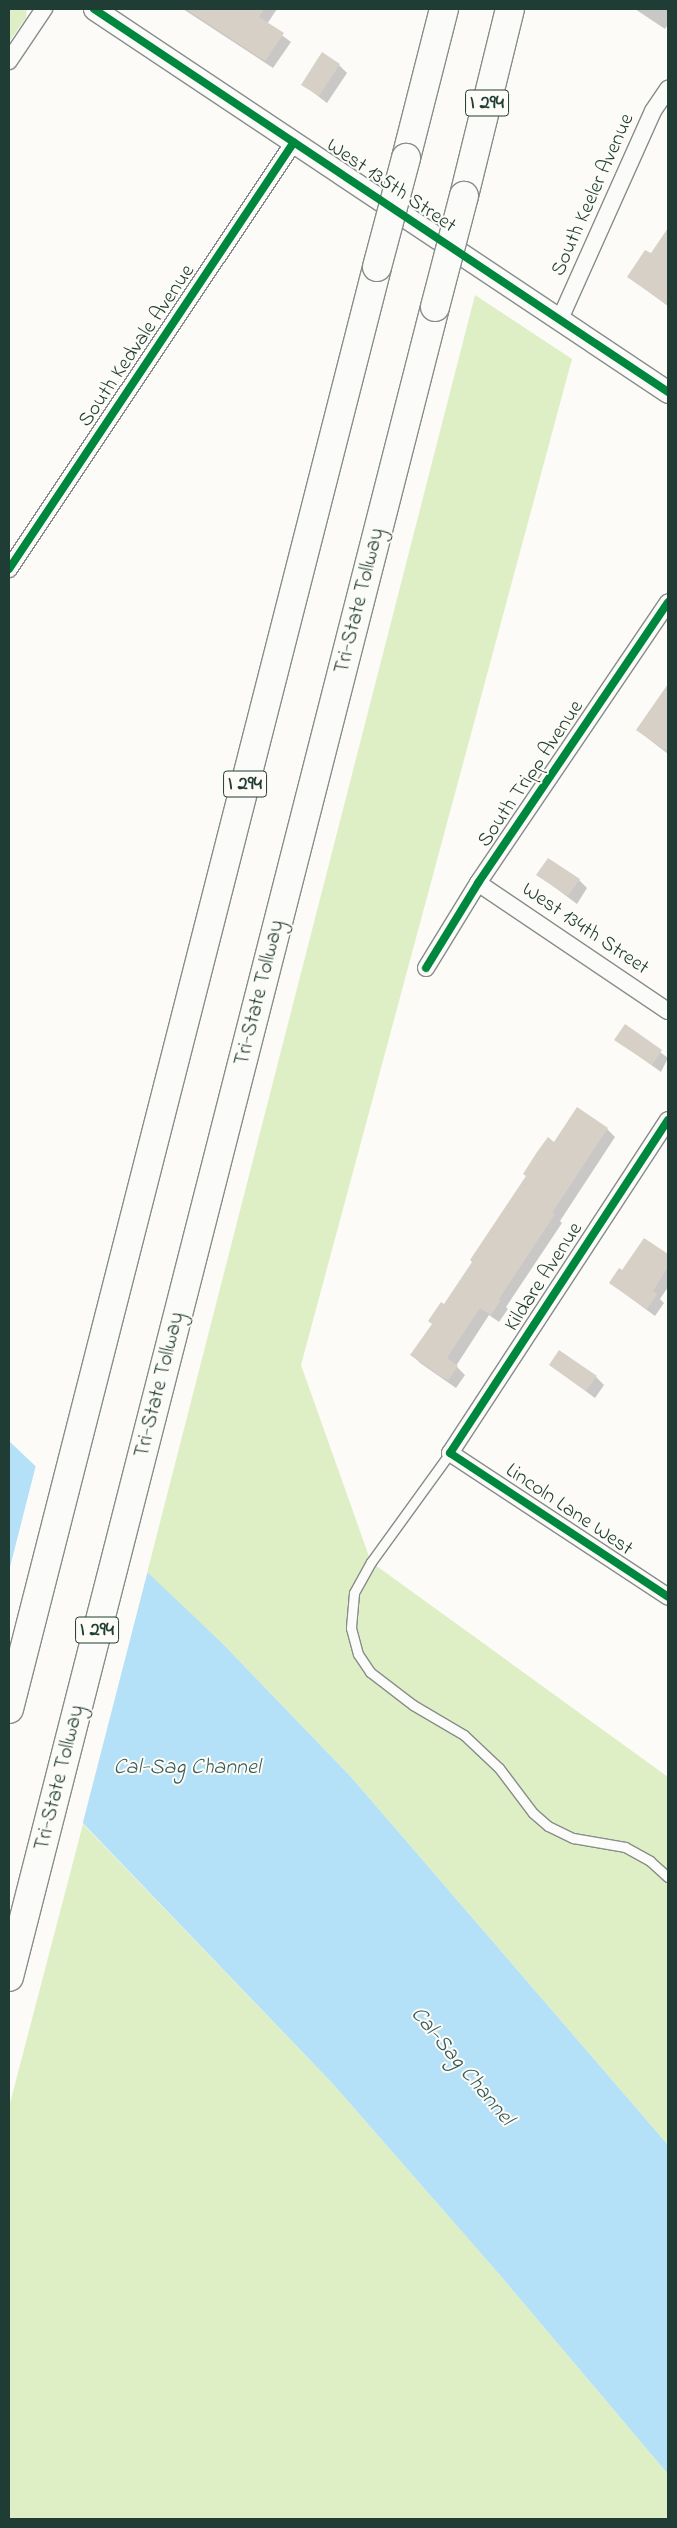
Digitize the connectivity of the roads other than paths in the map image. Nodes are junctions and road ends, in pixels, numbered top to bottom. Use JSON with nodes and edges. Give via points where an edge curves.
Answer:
{"nodes":[{"id":1,"x":44,"y":9,"type":"edge"},
{"id":2,"x":94,"y":9,"type":"edge"},
{"id":3,"x":444,"y":9,"type":"edge"},
{"id":4,"x":510,"y":9,"type":"edge"},
{"id":5,"x":9,"y":61,"type":"edge"},
{"id":6,"x":668,"y":89,"type":"edge"},
{"id":7,"x":294,"y":142,"type":"junction"},
{"id":8,"x":560,"y":320,"type":"junction"},
{"id":9,"x":668,"y":392,"type":"edge"},
{"id":10,"x":9,"y":569,"type":"edge"},
{"id":11,"x":668,"y":602,"type":"edge"},
{"id":12,"x":478,"y":884,"type":"junction"},
{"id":13,"x":426,"y":968,"type":"dead end"},
{"id":14,"x":668,"y":1011,"type":"edge"},
{"id":15,"x":668,"y":1120,"type":"edge"},
{"id":16,"x":450,"y":1452,"type":"junction"},
{"id":17,"x":668,"y":1597,"type":"edge"},
{"id":18,"x":9,"y":1708,"type":"edge"},
{"id":19,"x":668,"y":1877,"type":"edge"},
{"id":20,"x":9,"y":1977,"type":"edge"}],
"edges":[{"from":1,"to":5,"type":"street"},
{"from":2,"to":7,"type":"street","name":"West 135th Street"},
{"from":3,"to":18,"type":"highway","number":"I 294","bridge":true},
{"from":4,"to":20,"type":"highway","name":"Tri-State Tollway","number":"I 294","bridge":true},
{"from":6,"to":8,"type":"street","name":"South Keeler Avenue","via":[[653,112]]},
{"from":7,"to":8,"type":"street","name":"West 135th Street"},
{"from":7,"to":10,"type":"street","name":"South Kedvale Avenue"},
{"from":8,"to":9,"type":"street","name":"West 135th Street"},
{"from":11,"to":12,"type":"street","name":"South Tripp Avenue"},
{"from":12,"to":13,"type":"street","name":"South Tripp Avenue"},
{"from":12,"to":14,"type":"street","name":"West 134th Street"},
{"from":15,"to":16,"type":"street","name":"Kildare Avenue"},
{"from":16,"to":17,"type":"street","name":"Lincoln Lane West"},
{"from":16,"to":19,"type":"lane","via":[[372,1562],[354,1594],[351,1628],[358,1654],[370,1672],[413,1705],[464,1736],[492,1761],[533,1813],[548,1826],[573,1838],[624,1847],[650,1861]]}]}
